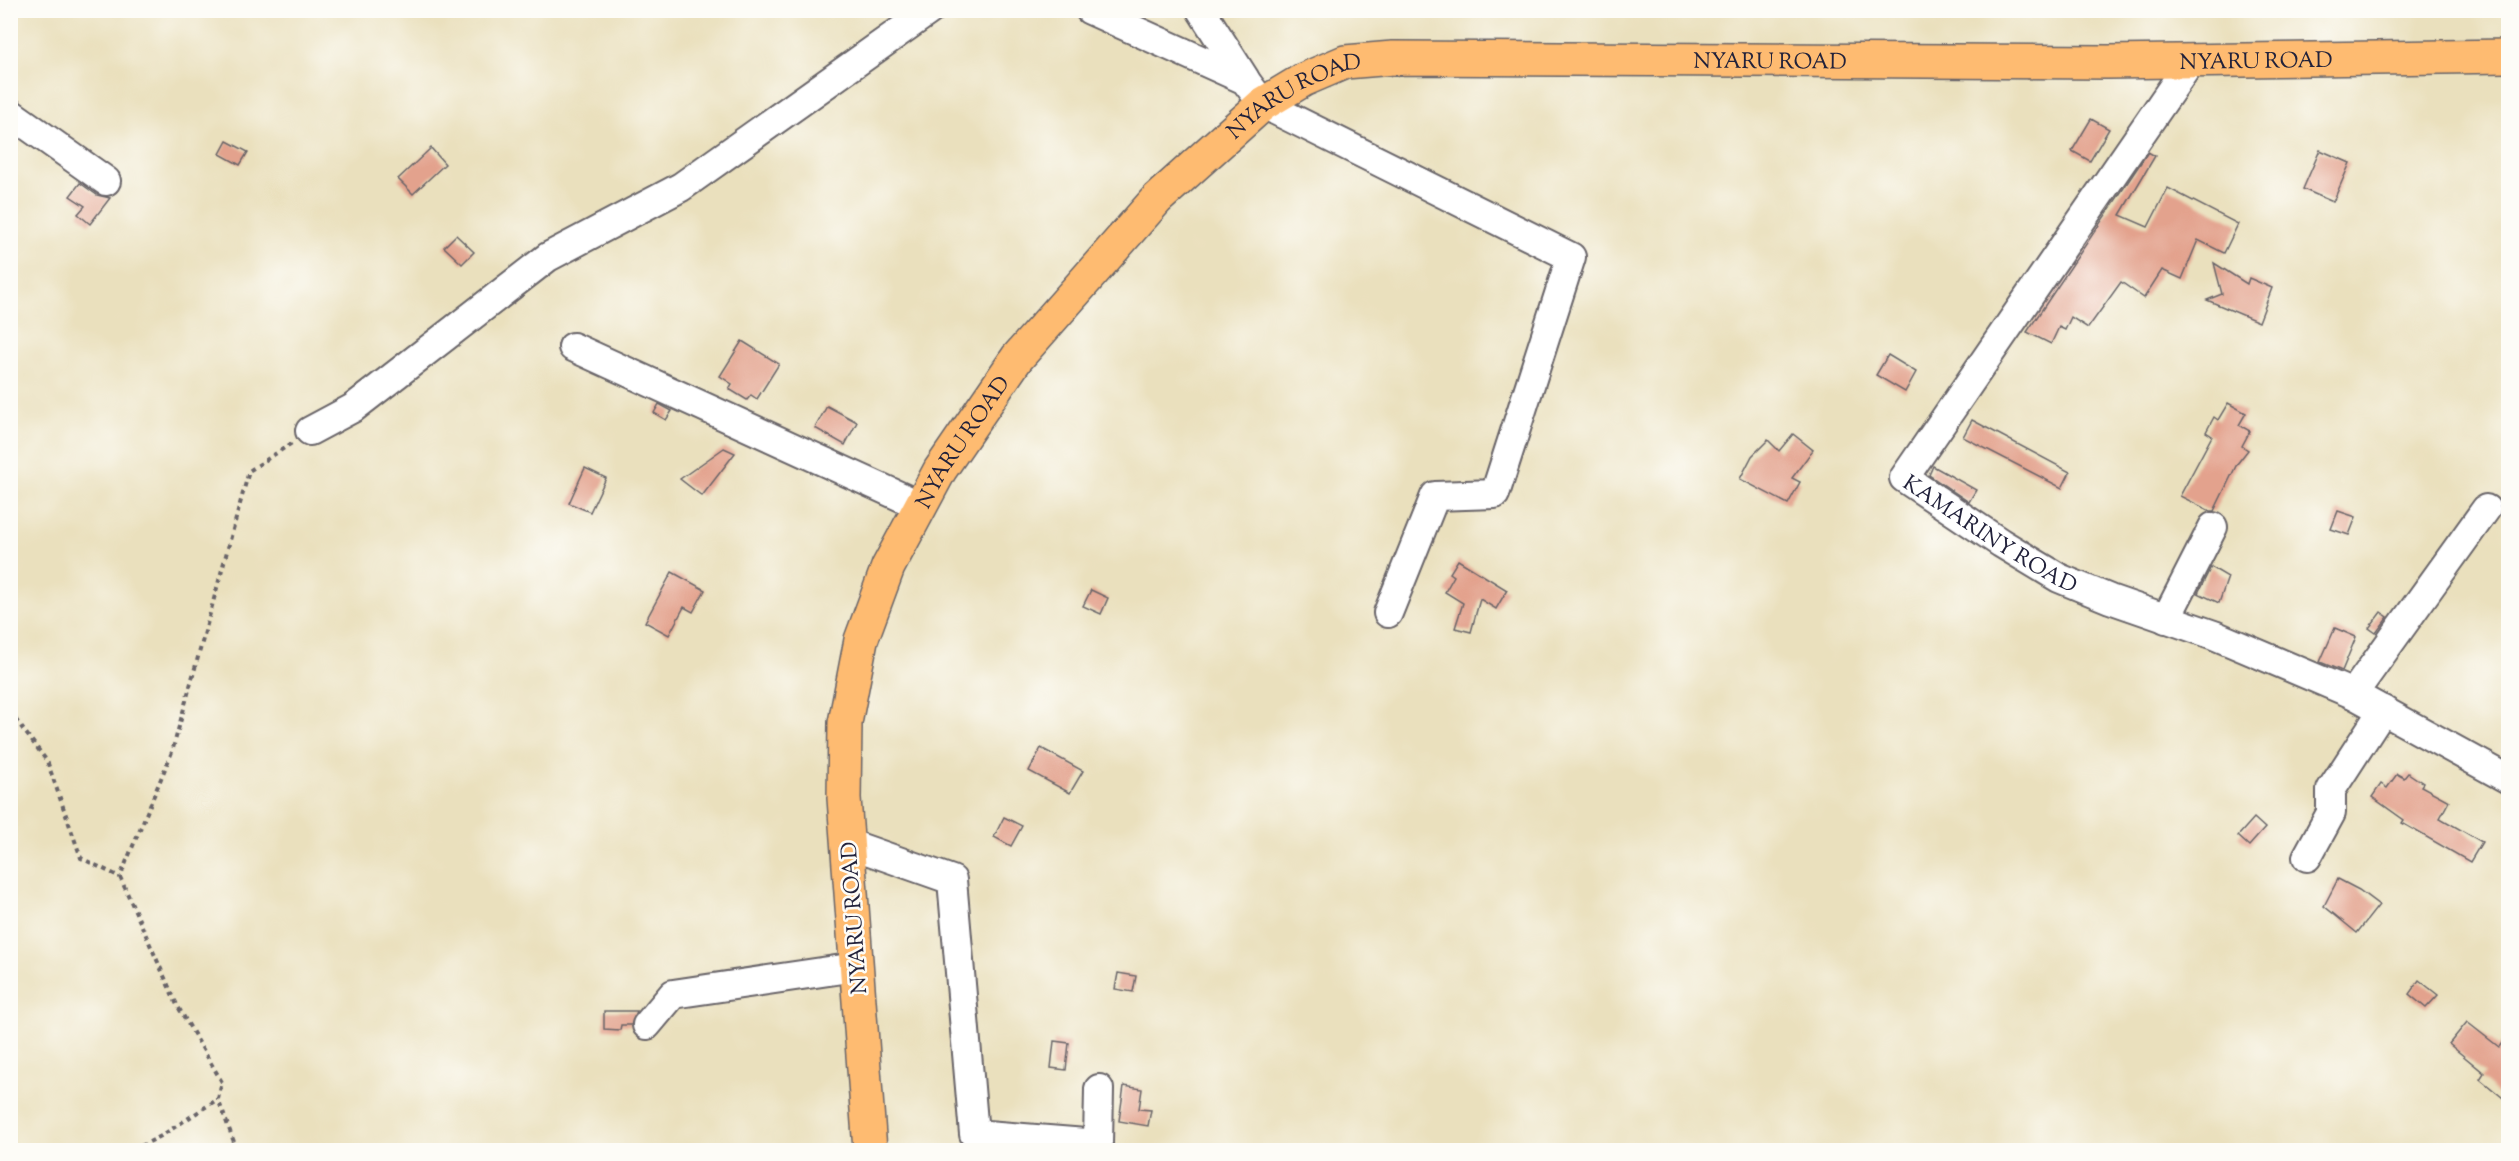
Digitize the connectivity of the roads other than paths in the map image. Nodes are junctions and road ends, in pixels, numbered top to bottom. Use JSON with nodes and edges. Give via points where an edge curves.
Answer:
{"nodes":[{"id":1,"x":930,"y":10,"type":"edge"},
{"id":2,"x":1090,"y":10,"type":"edge"},
{"id":3,"x":1201,"y":10,"type":"edge"},
{"id":4,"x":2508,"y":56,"type":"edge"},
{"id":5,"x":2191,"y":61,"type":"junction"},
{"id":6,"x":1254,"y":92,"type":"junction"},
{"id":7,"x":10,"y":114,"type":"edge"},
{"id":8,"x":106,"y":180,"type":"dead end"},
{"id":9,"x":573,"y":347,"type":"dead end"},
{"id":10,"x":310,"y":431,"type":"road end"},
{"id":11,"x":921,"y":506,"type":"junction"},
{"id":12,"x":2486,"y":509,"type":"dead end"},
{"id":13,"x":2213,"y":527,"type":"dead end"},
{"id":14,"x":1388,"y":613,"type":"dead end"},
{"id":15,"x":2166,"y":619,"type":"junction"},
{"id":16,"x":2354,"y":694,"type":"junction"},
{"id":17,"x":2383,"y":710,"type":"junction"},
{"id":18,"x":2508,"y":778,"type":"edge"},
{"id":19,"x":847,"y":843,"type":"junction"},
{"id":20,"x":2307,"y":857,"type":"dead end"},
{"id":21,"x":856,"y":968,"type":"junction"},
{"id":22,"x":647,"y":1025,"type":"dead end"},
{"id":23,"x":1098,"y":1089,"type":"dead end"},
{"id":24,"x":870,"y":1150,"type":"edge"}],
"edges":[{"from":1,"to":10,"type":"street","via":[[681,187],[548,257],[353,408]]},
{"from":2,"to":6,"type":"street"},
{"from":3,"to":6,"type":"street"},
{"from":4,"to":5,"type":"main road","name":"NYARU ROAD"},
{"from":5,"to":6,"type":"main road","name":"NYARU ROAD","via":[[1393,58],[1345,62],[1303,80]]},
{"from":5,"to":15,"type":"street","name":"KAMARINY ROAD","via":[[1904,478],[2059,578]]},
{"from":6,"to":11,"type":"main road","name":"NYARU ROAD","via":[[1017,358],[940,470]]},
{"from":6,"to":14,"type":"street","via":[[1571,257],[1495,494],[1435,495]]},
{"from":7,"to":8,"type":"street"},
{"from":9,"to":11,"type":"street"},
{"from":11,"to":19,"type":"main road","name":"NYARU ROAD","via":[[888,567],[861,640],[845,723]]},
{"from":12,"to":16,"type":"street"},
{"from":13,"to":15,"type":"street"},
{"from":15,"to":16,"type":"street","name":"KAMARINY ROAD"},
{"from":16,"to":17,"type":"street","name":"KAMARINY ROAD"},
{"from":17,"to":18,"type":"street","name":"KAMARINY ROAD"},
{"from":17,"to":20,"type":"street","via":[[2331,790],[2331,813]]},
{"from":19,"to":21,"type":"main road","name":"NYARU ROAD"},
{"from":19,"to":23,"type":"street","via":[[952,880],[974,1134],[1098,1144]]},
{"from":21,"to":22,"type":"street","via":[[673,994]]},
{"from":21,"to":24,"type":"main road","name":"NYARU ROAD"}]}
